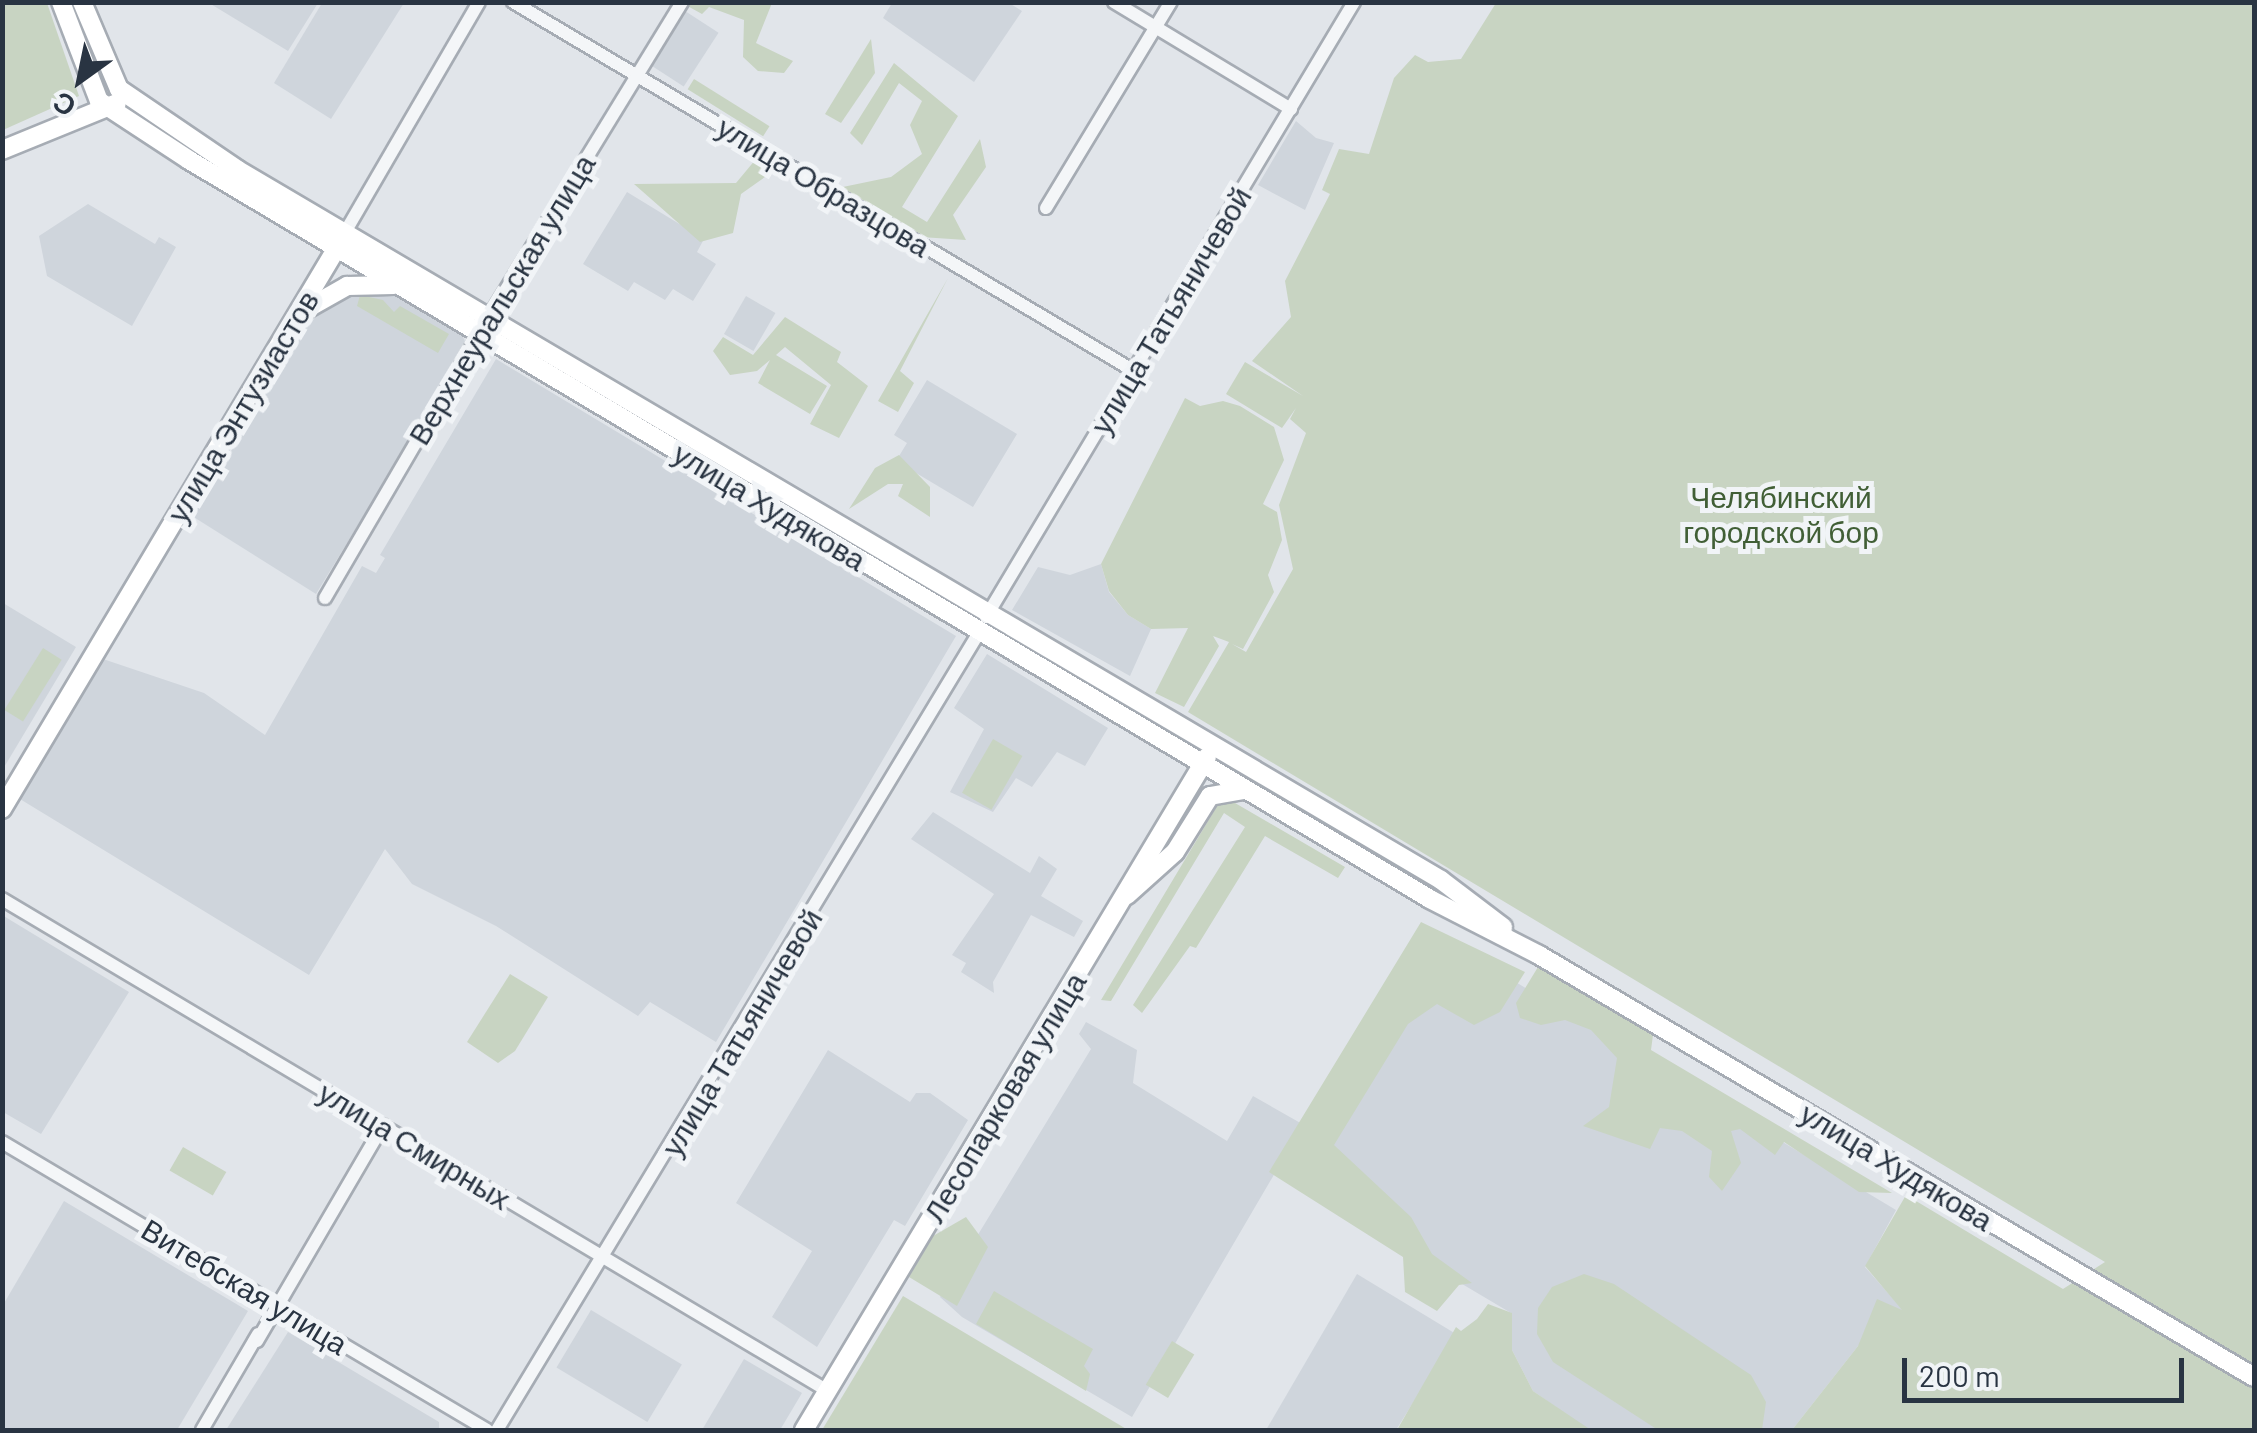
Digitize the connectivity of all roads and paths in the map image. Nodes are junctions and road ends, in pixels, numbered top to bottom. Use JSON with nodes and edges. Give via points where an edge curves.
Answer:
{"nodes":[{"id":1,"x":61,"y":2,"type":"edge"},
{"id":2,"x":82,"y":2,"type":"edge"},
{"id":3,"x":479,"y":2,"type":"edge"},
{"id":4,"x":513,"y":2,"type":"edge"},
{"id":5,"x":682,"y":2,"type":"edge"},
{"id":6,"x":1114,"y":2,"type":"edge"},
{"id":7,"x":1171,"y":2,"type":"edge"},
{"id":8,"x":1354,"y":2,"type":"edge"},
{"id":9,"x":1156,"y":28,"type":"junction"},
{"id":10,"x":638,"y":75,"type":"junction"},
{"id":11,"x":127,"y":97,"type":"junction"},
{"id":12,"x":108,"y":108,"type":"junction"},
{"id":13,"x":1291,"y":109,"type":"junction"},
{"id":14,"x":2,"y":150,"type":"edge"},
{"id":15,"x":1046,"y":208,"type":"dead end"},
{"id":16,"x":341,"y":241,"type":"junction"},
{"id":17,"x":401,"y":287,"type":"junction"},
{"id":18,"x":295,"y":318,"type":"junction"},
{"id":19,"x":483,"y":328,"type":"junction"},
{"id":20,"x":1134,"y":372,"type":"junction"},
{"id":21,"x":325,"y":598,"type":"dead end"},
{"id":22,"x":983,"y":624,"type":"junction"},
{"id":23,"x":1208,"y":757,"type":"junction"},
{"id":24,"x":1251,"y":791,"type":"junction"},
{"id":25,"x":2,"y":808,"type":"edge"},
{"id":26,"x":1122,"y":898,"type":"junction"},
{"id":27,"x":2,"y":899,"type":"edge"},
{"id":28,"x":1539,"y":954,"type":"junction"},
{"id":29,"x":383,"y":1126,"type":"junction"},
{"id":30,"x":2,"y":1142,"type":"edge"},
{"id":31,"x":605,"y":1256,"type":"junction"},
{"id":32,"x":274,"y":1310,"type":"junction"},
{"id":33,"x":2254,"y":1377,"type":"edge"},
{"id":34,"x":828,"y":1391,"type":"junction"},
{"id":35,"x":202,"y":1430,"type":"edge"},
{"id":36,"x":487,"y":1430,"type":"edge"},
{"id":37,"x":497,"y":1430,"type":"edge"},
{"id":38,"x":804,"y":1430,"type":"edge"}],
"edges":[{"from":1,"to":12,"type":"main road","name":"улица Худякова","via":[[87,81]]},
{"from":2,"to":11,"type":"main road","name":"улица Худякова","via":[[102,62]]},
{"from":3,"to":16,"type":"street","name":"улица Энтузиастов"},
{"from":4,"to":10,"type":"street","name":"улица Образцова"},
{"from":5,"to":10,"type":"street","name":"Верхнеуральская улица"},
{"from":6,"to":9,"type":"street"},
{"from":7,"to":9,"type":"street"},
{"from":8,"to":13,"type":"street","name":"улица Татьяничевой"},
{"from":9,"to":13,"type":"street"},
{"from":9,"to":15,"type":"street"},
{"from":10,"to":19,"type":"street","name":"Верхнеуральская улица"},
{"from":10,"to":20,"type":"street","name":"улица Образцова"},
{"from":11,"to":12,"type":"main road"},
{"from":11,"to":16,"type":"main road","name":"улица Худякова"},
{"from":12,"to":14,"type":"main road"},
{"from":12,"to":16,"type":"main road","name":"улица Худякова"},
{"from":13,"to":20,"type":"street","name":"улица Татьяничевой"},
{"from":16,"to":17,"type":"main road","name":"улица Худякова"},
{"from":16,"to":18,"type":"main road","name":"улица Энтузиастов"},
{"from":16,"to":19,"type":"main road","name":"улица Худякова"},
{"from":17,"to":18,"type":"main road","via":[[347,286]]},
{"from":17,"to":19,"type":"main road","name":"улица Худякова"},
{"from":18,"to":25,"type":"main road","name":"улица Энтузиастов"},
{"from":19,"to":21,"type":"street","name":"Верхнеуральская улица"},
{"from":19,"to":22,"type":"main road","name":"улица Худякова"},
{"from":20,"to":22,"type":"street","name":"улица Татьяничевой"},
{"from":22,"to":23,"type":"main road","name":"улица Худякова"},
{"from":22,"to":31,"type":"street","name":"улица Татьяничевой"},
{"from":23,"to":24,"type":"main road","name":"улица Худякова"},
{"from":23,"to":26,"type":"main road","name":"Лесопарковая улица"},
{"from":23,"to":28,"type":"main road","name":"улица Худякова","via":[[1440,880]]},
{"from":24,"to":26,"type":"main road","via":[[1229,788],[1210,796],[1175,852]]},
{"from":24,"to":28,"type":"main road","name":"улица Худякова","via":[[1430,899]]},
{"from":26,"to":34,"type":"main road","name":"Лесопарковая улица"},
{"from":27,"to":29,"type":"street","name":"улица Смирных"},
{"from":28,"to":33,"type":"main road","name":"улица Худякова"},
{"from":29,"to":31,"type":"street","name":"улица Смирных"},
{"from":29,"to":32,"type":"street"},
{"from":30,"to":32,"type":"street","name":"Витебская улица"},
{"from":31,"to":34,"type":"street","name":"улица Смирных"},
{"from":31,"to":37,"type":"street","name":"улица Татьяничевой"},
{"from":32,"to":35,"type":"street"},
{"from":32,"to":36,"type":"street","name":"Витебская улица"},
{"from":34,"to":38,"type":"main road","name":"Лесопарковая улица"}]}
